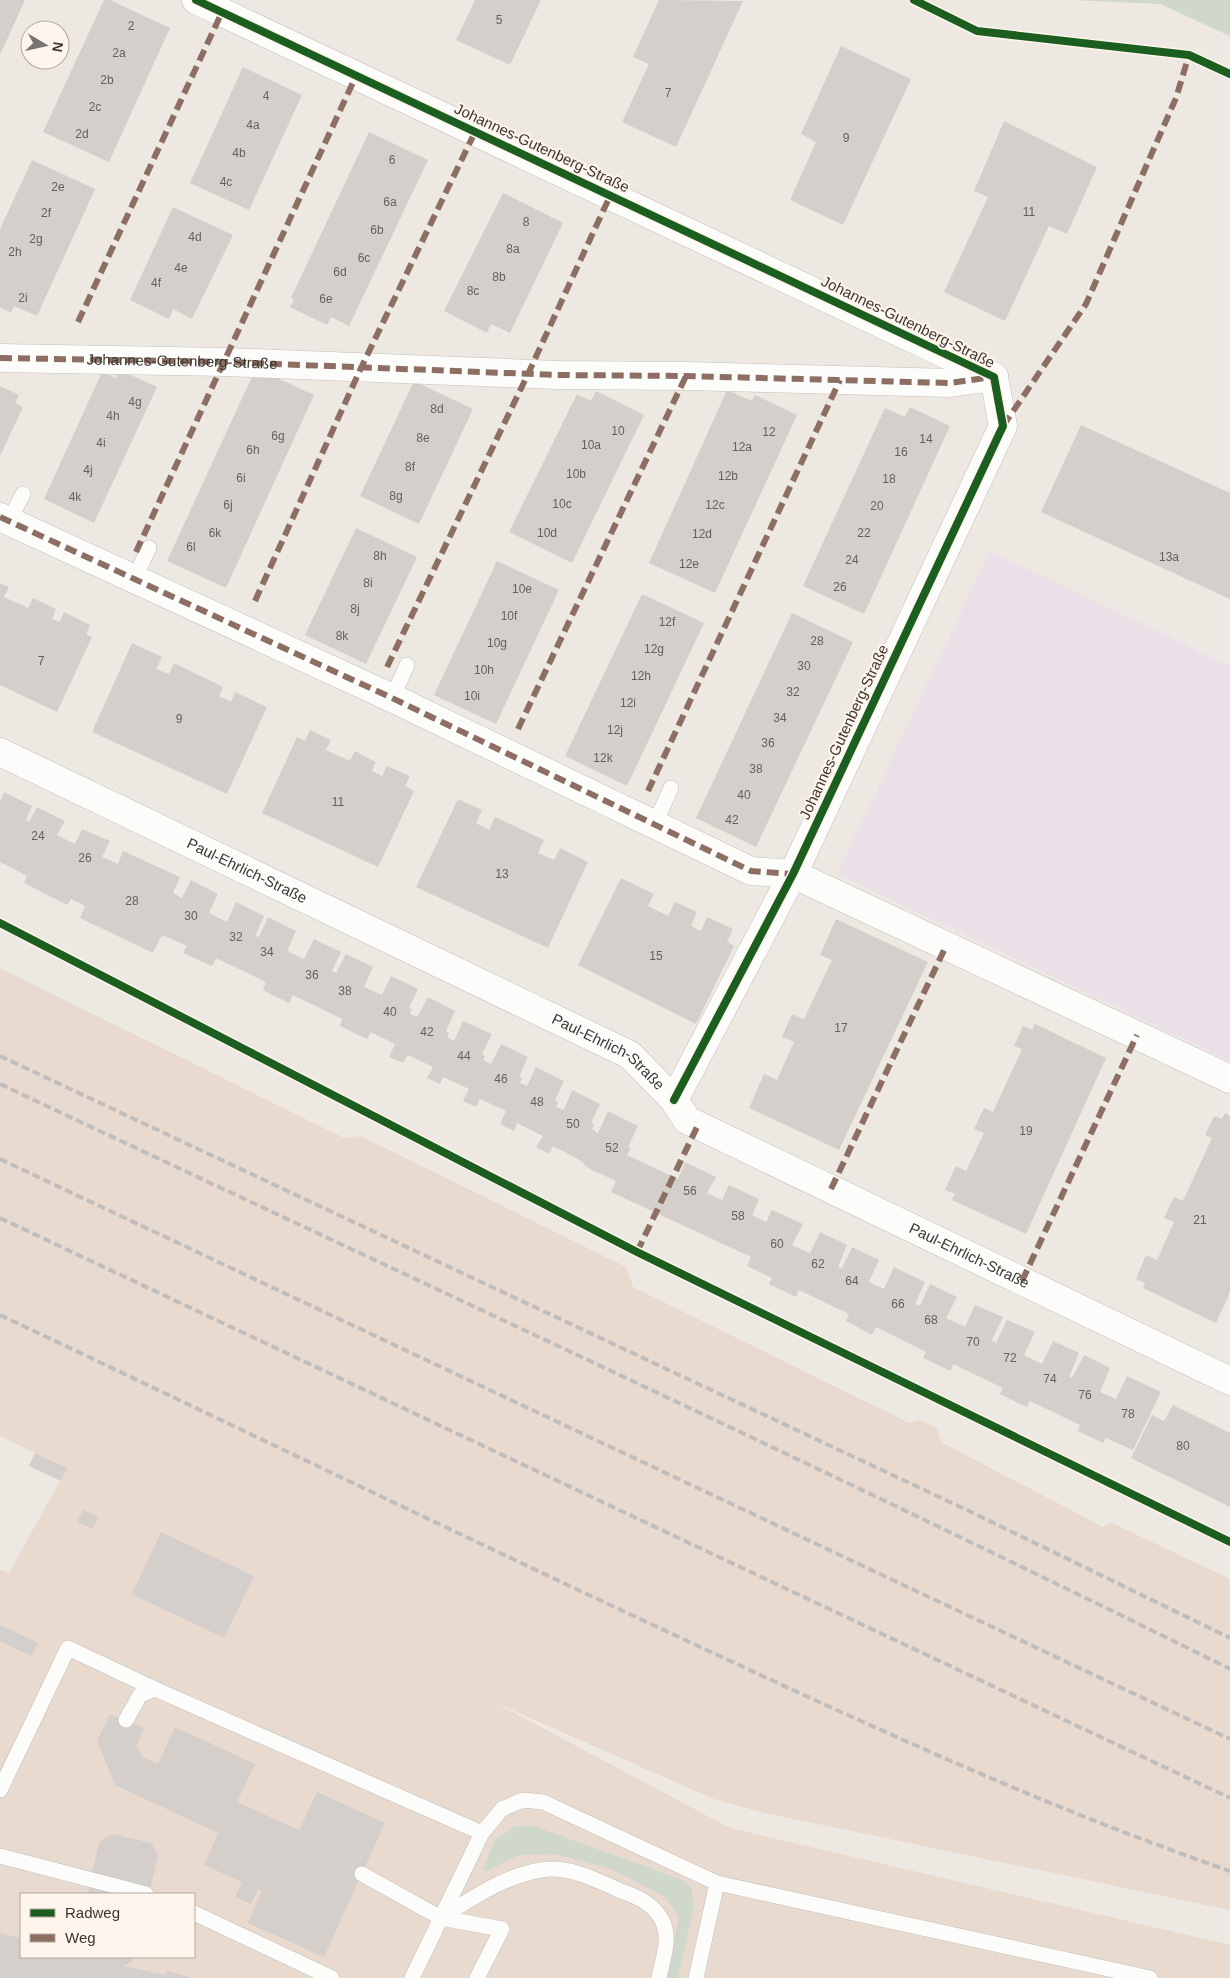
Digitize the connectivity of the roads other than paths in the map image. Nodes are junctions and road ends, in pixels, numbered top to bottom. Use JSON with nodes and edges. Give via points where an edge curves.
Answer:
{"nodes":[{"id":1,"x":196,"y":0,"type":"edge"},
{"id":2,"x":0,"y":358,"type":"edge"},
{"id":3,"x":994,"y":377,"type":"junction"},
{"id":4,"x":23,"y":494,"type":"dead end"},
{"id":5,"x":4,"y":519,"type":"edge"},
{"id":6,"x":149,"y":548,"type":"dead end"},
{"id":7,"x":134,"y":579,"type":"junction"},
{"id":8,"x":407,"y":665,"type":"dead end"},
{"id":9,"x":392,"y":698,"type":"junction"},
{"id":10,"x":0,"y":752,"type":"edge"},
{"id":11,"x":671,"y":788,"type":"dead end"},
{"id":12,"x":654,"y":826,"type":"junction"},
{"id":13,"x":793,"y":874,"type":"junction"},
{"id":14,"x":1230,"y":1079,"type":"edge"},
{"id":15,"x":674,"y":1100,"type":"junction"},
{"id":16,"x":1230,"y":1380,"type":"edge"},
{"id":17,"x":155,"y":1689,"type":"junction"},
{"id":18,"x":126,"y":1720,"type":"dead end"},
{"id":19,"x":0,"y":1790,"type":"edge"},
{"id":20,"x":482,"y":1832,"type":"junction"},
{"id":21,"x":0,"y":1856,"type":"edge"},
{"id":22,"x":362,"y":1874,"type":"dead end"},
{"id":23,"x":718,"y":1883,"type":"junction"},
{"id":24,"x":142,"y":1893,"type":"edge"},
{"id":25,"x":195,"y":1913,"type":"edge"},
{"id":26,"x":441,"y":1918,"type":"junction"},
{"id":27,"x":332,"y":1978,"type":"edge"},
{"id":28,"x":412,"y":1978,"type":"edge"},
{"id":29,"x":477,"y":1978,"type":"edge"},
{"id":30,"x":659,"y":1978,"type":"edge"},
{"id":31,"x":696,"y":1978,"type":"edge"},
{"id":32,"x":1150,"y":1978,"type":"edge"}],
"edges":[{"from":1,"to":3,"type":"street","name":"Johannes-Gutenberg-Straße"},
{"from":2,"to":3,"type":"street","name":"Johannes-Gutenberg-Straße","via":[[950,383]]},
{"from":3,"to":13,"type":"street","name":"Johannes-Gutenberg-Straße","via":[[1003,426]]},
{"from":4,"to":5,"type":"lane"},
{"from":5,"to":7,"type":"street"},
{"from":6,"to":7,"type":"lane"},
{"from":7,"to":9,"type":"street"},
{"from":8,"to":9,"type":"lane"},
{"from":9,"to":12,"type":"street"},
{"from":10,"to":15,"type":"street","name":"Paul-Ehrlich-Straße","via":[[630,1055]]},
{"from":11,"to":12,"type":"lane"},
{"from":12,"to":13,"type":"street","via":[[751,872]]},
{"from":13,"to":14,"type":"street"},
{"from":13,"to":15,"type":"street","name":"Johannes-Gutenberg-Straße"},
{"from":15,"to":16,"type":"street","name":"Paul-Ehrlich-Straße","via":[[687,1120]]},
{"from":17,"to":18,"type":"lane","via":[[140,1695]]},
{"from":17,"to":19,"type":"lane","via":[[68,1648]]},
{"from":17,"to":20,"type":"lane"},
{"from":20,"to":23,"type":"lane","via":[[502,1809],[523,1800],[543,1802]]},
{"from":20,"to":26,"type":"lane"},
{"from":21,"to":24,"type":"lane"},
{"from":22,"to":26,"type":"lane"},
{"from":23,"to":31,"type":"lane"},
{"from":23,"to":32,"type":"lane"},
{"from":25,"to":27,"type":"lane"},
{"from":26,"to":28,"type":"lane"},
{"from":26,"to":29,"type":"lane","via":[[502,1929]]},
{"from":26,"to":30,"type":"lane","via":[[508,1879],[541,1870],[575,1872],[644,1901],[656,1911],[664,1926],[666,1940]]}]}
